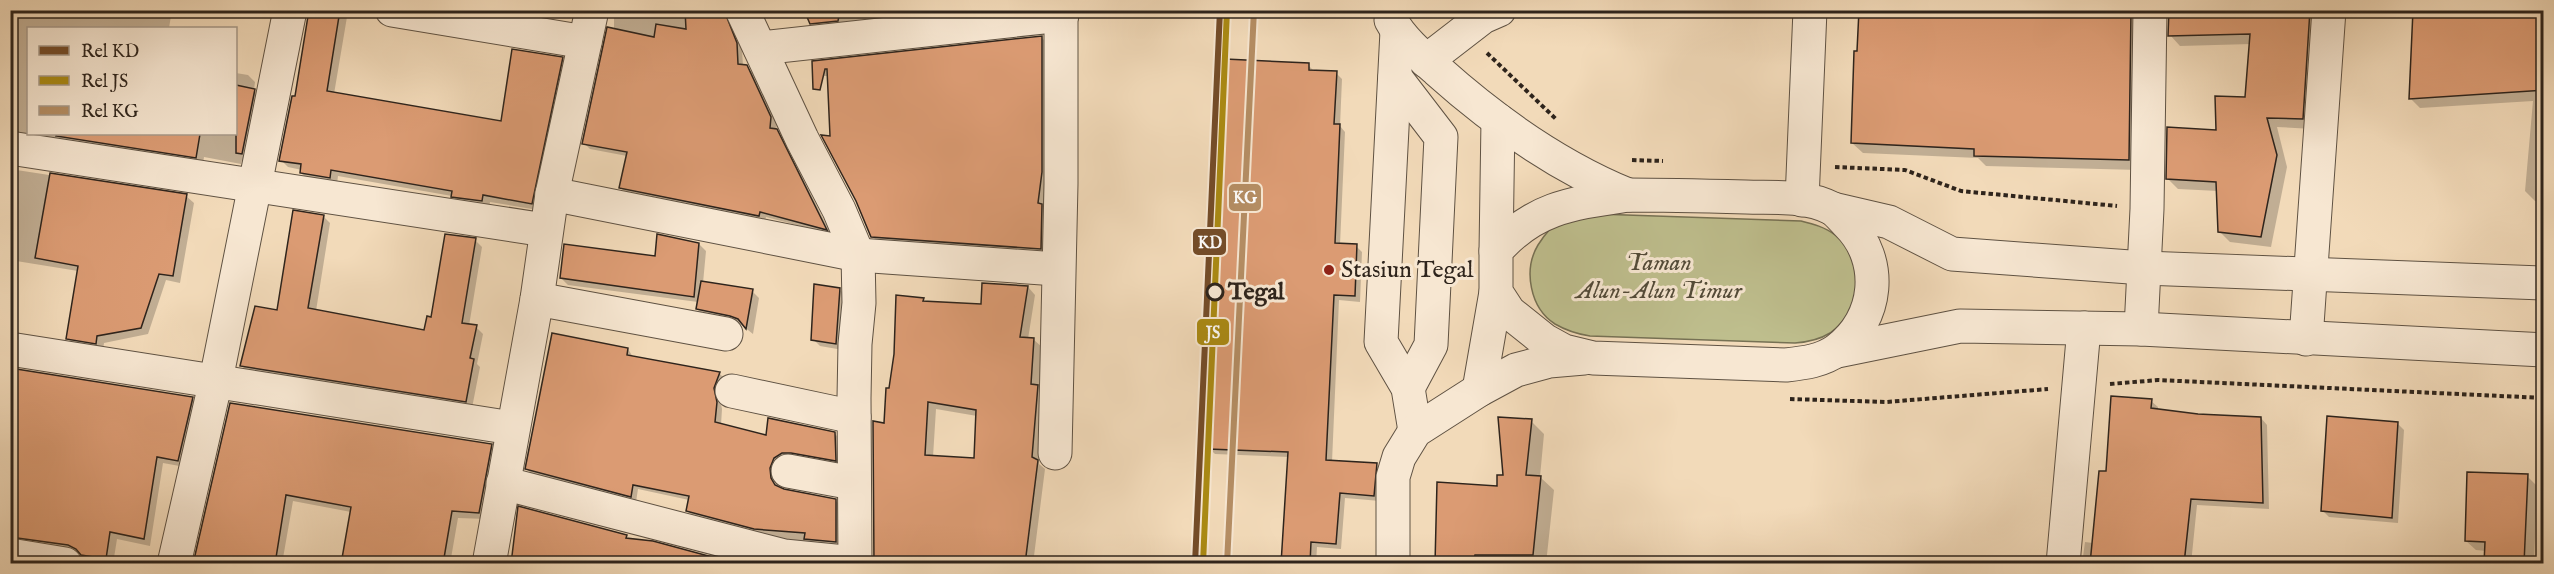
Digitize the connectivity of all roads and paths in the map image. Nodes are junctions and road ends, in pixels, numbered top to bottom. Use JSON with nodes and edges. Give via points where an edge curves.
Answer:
{"nodes":[{"id":1,"x":290,"y":10,"type":"edge"},
{"id":2,"x":392,"y":10,"type":"edge"},
{"id":3,"x":592,"y":10,"type":"edge"},
{"id":4,"x":742,"y":10,"type":"edge"},
{"id":5,"x":1499,"y":10,"type":"edge"},
{"id":6,"x":1810,"y":10,"type":"edge"},
{"id":7,"x":2150,"y":10,"type":"edge"},
{"id":8,"x":2329,"y":10,"type":"edge"},
{"id":9,"x":1062,"y":13,"type":"edge"},
{"id":10,"x":1393,"y":21,"type":"edge"},
{"id":11,"x":585,"y":42,"type":"junction"},
{"id":12,"x":760,"y":48,"type":"junction"},
{"id":13,"x":1426,"y":61,"type":"junction"},
{"id":14,"x":1395,"y":77,"type":"junction"},
{"id":15,"x":1498,"y":120,"type":"junction"},
{"id":16,"x":10,"y":148,"type":"edge"},
{"id":17,"x":254,"y":186,"type":"junction"},
{"id":18,"x":552,"y":194,"type":"junction"},
{"id":19,"x":1628,"y":195,"type":"junction"},
{"id":20,"x":1802,"y":200,"type":"junction"},
{"id":21,"x":1833,"y":209,"type":"junction"},
{"id":22,"x":545,"y":230,"type":"junction"},
{"id":23,"x":1496,"y":251,"type":"junction"},
{"id":24,"x":858,"y":255,"type":"junction"},
{"id":25,"x":2144,"y":268,"type":"junction"},
{"id":26,"x":1057,"y":269,"type":"junction"},
{"id":27,"x":2310,"y":274,"type":"junction"},
{"id":28,"x":2544,"y":283,"type":"edge"},
{"id":29,"x":1496,"y":292,"type":"junction"},
{"id":30,"x":537,"y":299,"type":"junction"},
{"id":31,"x":2084,"y":328,"type":"junction"},
{"id":32,"x":2141,"y":329,"type":"junction"},
{"id":33,"x":726,"y":334,"type":"dead end"},
{"id":34,"x":2306,"y":339,"type":"junction"},
{"id":35,"x":10,"y":349,"type":"edge"},
{"id":36,"x":2544,"y":350,"type":"edge"},
{"id":37,"x":1837,"y":351,"type":"junction"},
{"id":38,"x":1593,"y":358,"type":"junction"},
{"id":39,"x":216,"y":380,"type":"junction"},
{"id":40,"x":2080,"y":386,"type":"junction"},
{"id":41,"x":1408,"y":388,"type":"junction"},
{"id":42,"x":1479,"y":390,"type":"junction"},
{"id":43,"x":732,"y":391,"type":"dead end"},
{"id":44,"x":2544,"y":398,"type":"edge"},
{"id":45,"x":1782,"y":399,"type":"dead end"},
{"id":46,"x":854,"y":417,"type":"junction"},
{"id":47,"x":512,"y":428,"type":"junction"},
{"id":48,"x":1415,"y":431,"type":"junction"},
{"id":49,"x":1055,"y":453,"type":"dead end"},
{"id":50,"x":788,"y":471,"type":"dead end"},
{"id":51,"x":503,"y":483,"type":"junction"},
{"id":52,"x":853,"y":483,"type":"junction"},
{"id":53,"x":10,"y":555,"type":"edge"},
{"id":54,"x":855,"y":563,"type":"edge"},
{"id":55,"x":65,"y":564,"type":"edge"},
{"id":56,"x":174,"y":564,"type":"edge"},
{"id":57,"x":489,"y":564,"type":"edge"},
{"id":58,"x":1393,"y":564,"type":"edge"},
{"id":59,"x":2063,"y":564,"type":"edge"}],
"edges":[{"from":1,"to":17,"type":"street"},
{"from":2,"to":11,"type":"street"},
{"from":3,"to":11,"type":"street"},
{"from":4,"to":12,"type":"street"},
{"from":5,"to":13,"type":"street","via":[[1483,17]]},
{"from":6,"to":20,"type":"street"},
{"from":7,"to":25,"type":"street"},
{"from":8,"to":27,"type":"street"},
{"from":9,"to":12,"type":"street"},
{"from":9,"to":26,"type":"street"},
{"from":10,"to":13,"type":"street"},
{"from":10,"to":14,"type":"street"},
{"from":11,"to":18,"type":"street"},
{"from":12,"to":24,"type":"street"},
{"from":13,"to":15,"type":"street"},
{"from":14,"to":41,"type":"street","via":[[1381,342]]},
{"from":14,"to":41,"type":"street","via":[[1441,137],[1431,345]]},
{"from":15,"to":19,"type":"street","via":[[1552,158]]},
{"from":15,"to":23,"type":"street"},
{"from":16,"to":17,"type":"street"},
{"from":17,"to":22,"type":"street"},
{"from":17,"to":39,"type":"street"},
{"from":18,"to":22,"type":"street"},
{"from":18,"to":24,"type":"street"},
{"from":19,"to":20,"type":"street"},
{"from":19,"to":23,"type":"street","via":[[1581,202],[1530,220],[1512,232]]},
{"from":20,"to":21,"type":"street"},
{"from":21,"to":25,"type":"street","via":[[1889,222],[1952,254]]},
{"from":21,"to":37,"type":"street","via":[[1858,234],[1870,257],[1874,283],[1865,317],[1856,333]]},
{"from":22,"to":30,"type":"street"},
{"from":23,"to":29,"type":"street"},
{"from":24,"to":26,"type":"street"},
{"from":24,"to":46,"type":"street"},
{"from":25,"to":27,"type":"street"},
{"from":25,"to":32,"type":"street"},
{"from":26,"to":49,"type":"street"},
{"from":27,"to":28,"type":"street"},
{"from":27,"to":34,"type":"street"},
{"from":29,"to":38,"type":"street","via":[[1509,312],[1544,339],[1564,351]]},
{"from":29,"to":42,"type":"street"},
{"from":30,"to":33,"type":"street"},
{"from":30,"to":47,"type":"street"},
{"from":31,"to":32,"type":"street"},
{"from":31,"to":37,"type":"street","via":[[1960,326]]},
{"from":31,"to":40,"type":"street"},
{"from":32,"to":34,"type":"street"},
{"from":34,"to":36,"type":"street"},
{"from":35,"to":39,"type":"street"},
{"from":37,"to":38,"type":"street","via":[[1813,362],[1786,365]]},
{"from":38,"to":42,"type":"street","via":[[1532,365]]},
{"from":39,"to":47,"type":"street"},
{"from":39,"to":56,"type":"street"},
{"from":40,"to":44,"type":"path","via":[[2158,380]]},
{"from":40,"to":45,"type":"path","via":[[1886,402]]},
{"from":40,"to":59,"type":"street"},
{"from":41,"to":48,"type":"street"},
{"from":42,"to":48,"type":"street"},
{"from":43,"to":46,"type":"street"},
{"from":46,"to":52,"type":"street"},
{"from":47,"to":51,"type":"street"},
{"from":48,"to":58,"type":"street","via":[[1399,457],[1393,477]]},
{"from":50,"to":52,"type":"street"},
{"from":51,"to":54,"type":"street","via":[[784,555]]},
{"from":51,"to":57,"type":"street"},
{"from":52,"to":54,"type":"street"},
{"from":53,"to":55,"type":"street"}]}
